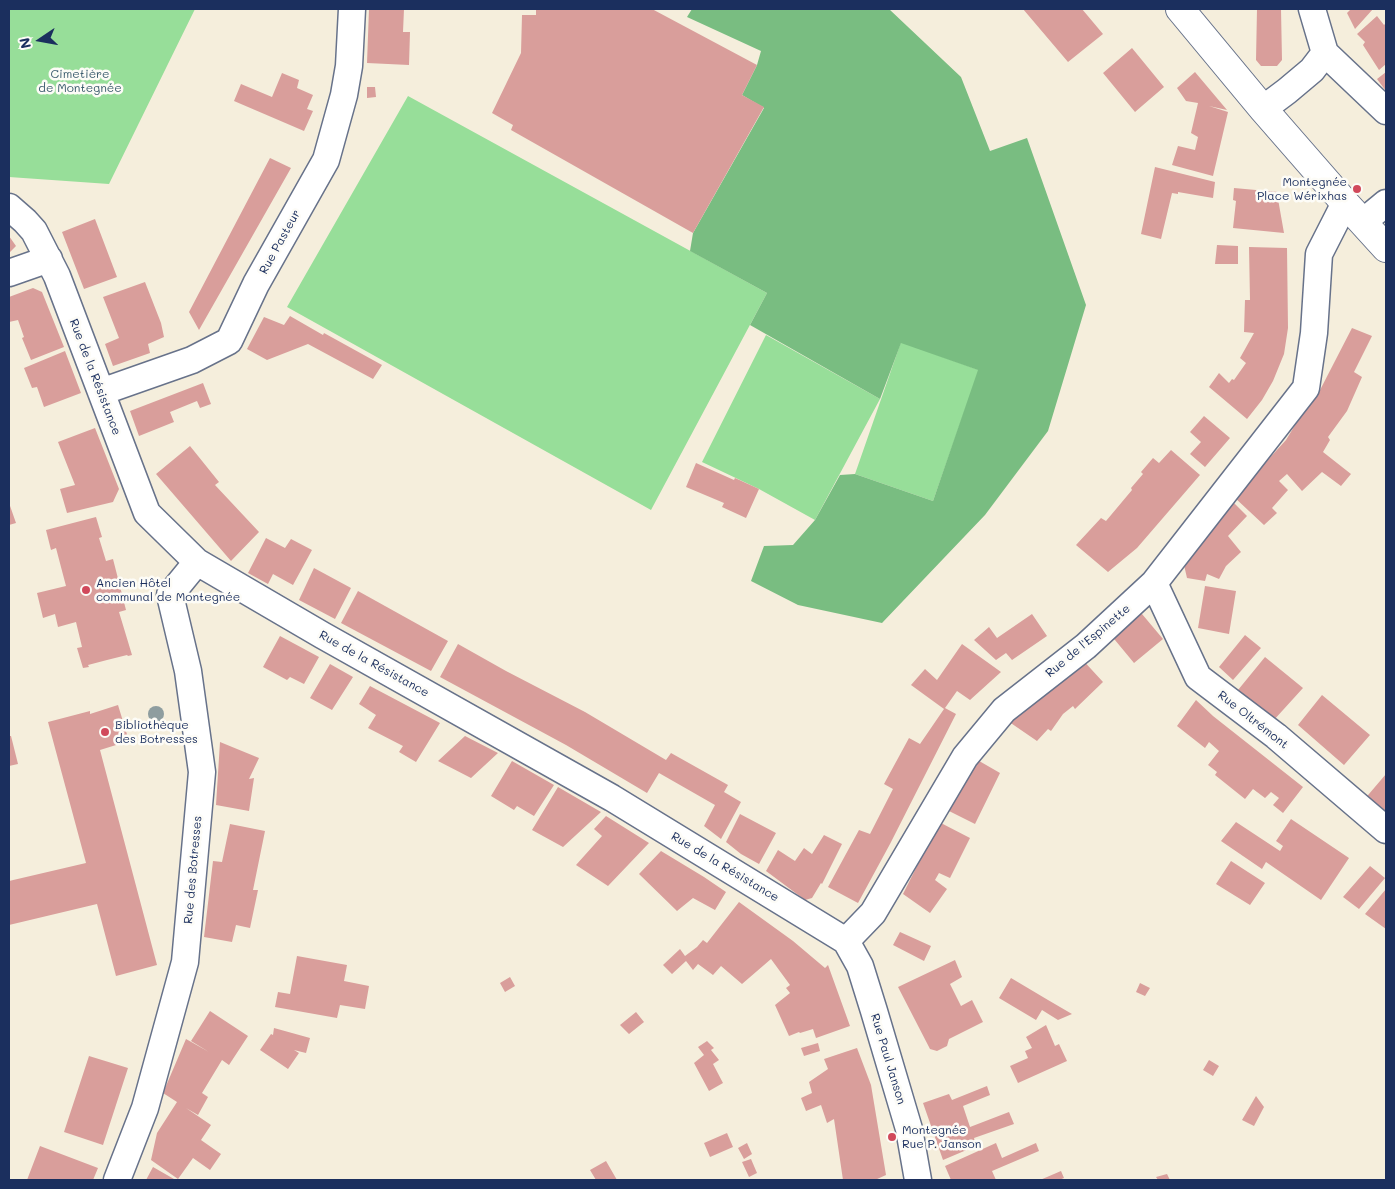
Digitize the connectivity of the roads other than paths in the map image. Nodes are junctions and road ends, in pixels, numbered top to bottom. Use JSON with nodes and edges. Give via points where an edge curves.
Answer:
{"nodes":[{"id":1,"x":352,"y":9,"type":"edge"},
{"id":2,"x":1180,"y":9,"type":"edge"},
{"id":3,"x":1312,"y":9,"type":"edge"},
{"id":4,"x":1325,"y":53,"type":"junction"},
{"id":5,"x":1263,"y":109,"type":"junction"},
{"id":6,"x":1386,"y":111,"type":"edge"},
{"id":7,"x":1386,"y":203,"type":"edge"},
{"id":8,"x":9,"y":207,"type":"edge"},
{"id":9,"x":1354,"y":213,"type":"junction"},
{"id":10,"x":1386,"y":248,"type":"edge"},
{"id":11,"x":49,"y":259,"type":"junction"},
{"id":12,"x":9,"y":273,"type":"edge"},
{"id":13,"x":101,"y":392,"type":"junction"},
{"id":14,"x":197,"y":562,"type":"junction"},
{"id":15,"x":1154,"y":584,"type":"junction"},
{"id":16,"x":1386,"y":830,"type":"edge"},
{"id":17,"x":846,"y":941,"type":"junction"},
{"id":18,"x":117,"y":1180,"type":"edge"},
{"id":19,"x":918,"y":1180,"type":"edge"}],
"edges":[{"from":1,"to":13,"type":"street","name":"Rue Pasteur","via":[[349,66],[326,160],[256,284],[229,341],[192,360]]},
{"from":2,"to":5,"type":"street"},
{"from":3,"to":4,"type":"street"},
{"from":4,"to":5,"type":"street","via":[[1312,70]]},
{"from":4,"to":6,"type":"street"},
{"from":5,"to":9,"type":"street"},
{"from":7,"to":9,"type":"street"},
{"from":8,"to":11,"type":"street","name":"Rue de la Résistance","via":[[34,231]]},
{"from":9,"to":10,"type":"street"},
{"from":9,"to":15,"type":"street","name":"Rue de l'Espinette","via":[[1319,254],[1314,333],[1306,388]]},
{"from":11,"to":12,"type":"street"},
{"from":11,"to":13,"type":"street","name":"Rue de la Résistance"},
{"from":13,"to":14,"type":"street","name":"Rue de la Résistance","via":[[147,513]]},
{"from":14,"to":17,"type":"street","name":"Rue de la Résistance","via":[[612,798]]},
{"from":14,"to":18,"type":"street","name":"Rue des Botresses","via":[[170,595],[188,671],[202,772],[185,962],[145,1108]]},
{"from":15,"to":16,"type":"street","name":"Rue Oltrémont","via":[[1198,678],[1276,736]]},
{"from":15,"to":17,"type":"street","name":"Rue de l'Espinette","via":[[1086,646],[1004,710],[965,757],[873,913]]},
{"from":17,"to":19,"type":"street","name":"Rue Paul Janson","via":[[860,966],[882,1038],[909,1130]]}]}
